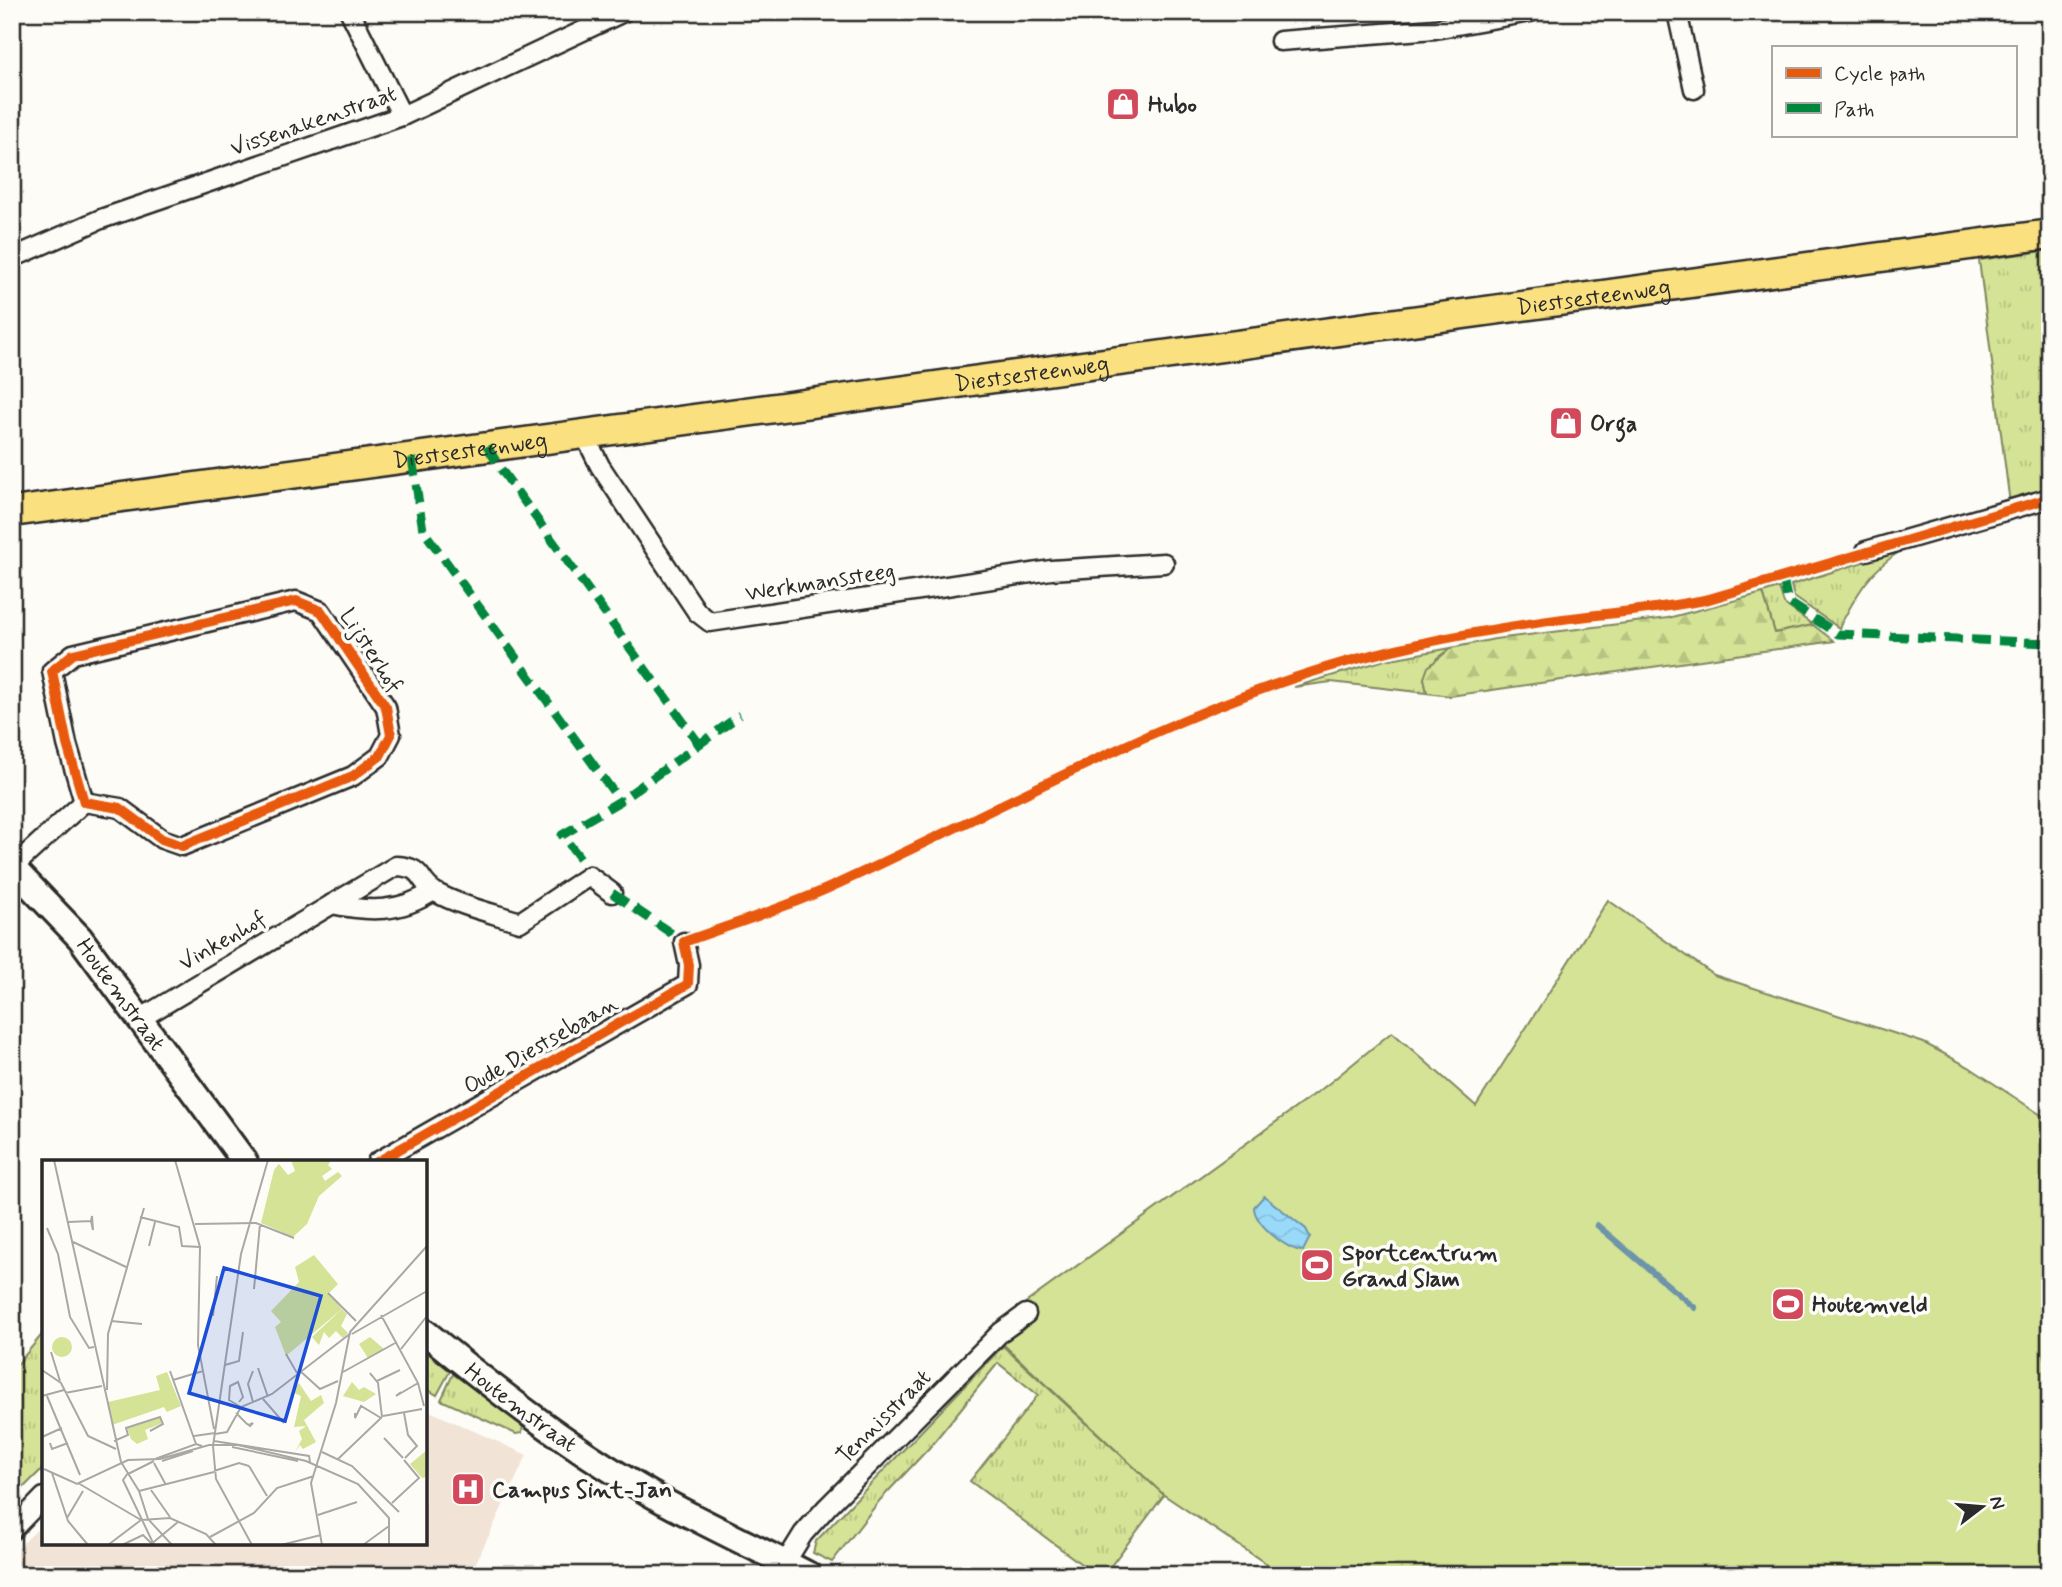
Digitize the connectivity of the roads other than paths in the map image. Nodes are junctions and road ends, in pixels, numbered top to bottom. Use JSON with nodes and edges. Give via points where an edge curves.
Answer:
{"nodes":[{"id":1,"x":350,"y":12,"type":"edge"},
{"id":2,"x":623,"y":12,"type":"edge"},
{"id":3,"x":1530,"y":12,"type":"edge"},
{"id":4,"x":1677,"y":12,"type":"edge"},
{"id":5,"x":1280,"y":41,"type":"dead end"},
{"id":6,"x":1694,"y":89,"type":"dead end"},
{"id":7,"x":402,"y":116,"type":"junction"},
{"id":8,"x":2050,"y":234,"type":"edge"},
{"id":9,"x":12,"y":258,"type":"edge"},
{"id":10,"x":584,"y":433,"type":"junction"},
{"id":11,"x":2050,"y":498,"type":"edge"},
{"id":12,"x":12,"y":512,"type":"edge"},
{"id":13,"x":1866,"y":551,"type":"dead end"},
{"id":14,"x":1164,"y":563,"type":"dead end"},
{"id":15,"x":84,"y":802,"type":"junction"},
{"id":16,"x":13,"y":867,"type":"edge"},
{"id":17,"x":433,"y":891,"type":"junction"},
{"id":18,"x":612,"y":893,"type":"dead end"},
{"id":19,"x":332,"y":904,"type":"junction"},
{"id":20,"x":684,"y":942,"type":"dead end"},
{"id":21,"x":138,"y":1020,"type":"junction"},
{"id":22,"x":242,"y":1160,"type":"edge"},
{"id":23,"x":380,"y":1160,"type":"edge"},
{"id":24,"x":1026,"y":1314,"type":"dead end"},
{"id":25,"x":427,"y":1334,"type":"edge"},
{"id":26,"x":42,"y":1499,"type":"edge"},
{"id":27,"x":12,"y":1530,"type":"edge"},
{"id":28,"x":785,"y":1563,"type":"junction"},
{"id":29,"x":809,"y":1575,"type":"edge"}],
"edges":[{"from":1,"to":7,"type":"street"},
{"from":2,"to":7,"type":"street","name":"Vissenakenstraat"},
{"from":3,"to":5,"type":"street","via":[[1434,29]]},
{"from":4,"to":6,"type":"street"},
{"from":7,"to":9,"type":"street","name":"Vissenakenstraat","via":[[101,219]]},
{"from":8,"to":10,"type":"main road","name":"Diestsesteenweg"},
{"from":10,"to":12,"type":"main road","name":"Diestsesteenweg"},
{"from":10,"to":14,"type":"street","name":"Werkmanssteeg","via":[[600,466],[697,612],[710,622],[1051,570]]},
{"from":11,"to":13,"type":"street"},
{"from":15,"to":15,"type":"street","name":"Lijsterhof","via":[[120,808],[162,839],[182,846],[354,776],[380,756],[391,735],[386,707],[321,611],[296,601],[73,654],[52,671]]},
{"from":15,"to":16,"type":"street"},
{"from":16,"to":21,"type":"street","name":"Houtemstraat","via":[[80,938]]},
{"from":17,"to":18,"type":"street","name":"Vinkenhof","via":[[520,922],[589,876]]},
{"from":17,"to":19,"type":"street","via":[[403,907],[363,911]]},
{"from":17,"to":19,"type":"street","name":"Vinkenhof","via":[[421,873],[409,866],[396,866]]},
{"from":19,"to":21,"type":"street","name":"Vinkenhof"},
{"from":20,"to":23,"type":"street","name":"Oude Diestsebaan","via":[[688,984]]},
{"from":21,"to":22,"type":"street","name":"Houtemstraat"},
{"from":24,"to":28,"type":"street","name":"Tennisstraat","via":[[1001,1332],[827,1507]]},
{"from":25,"to":28,"type":"street","name":"Houtemstraat","via":[[541,1422],[620,1474]]},
{"from":26,"to":27,"type":"street"},
{"from":28,"to":29,"type":"street","name":"Houtemstraat"}]}
